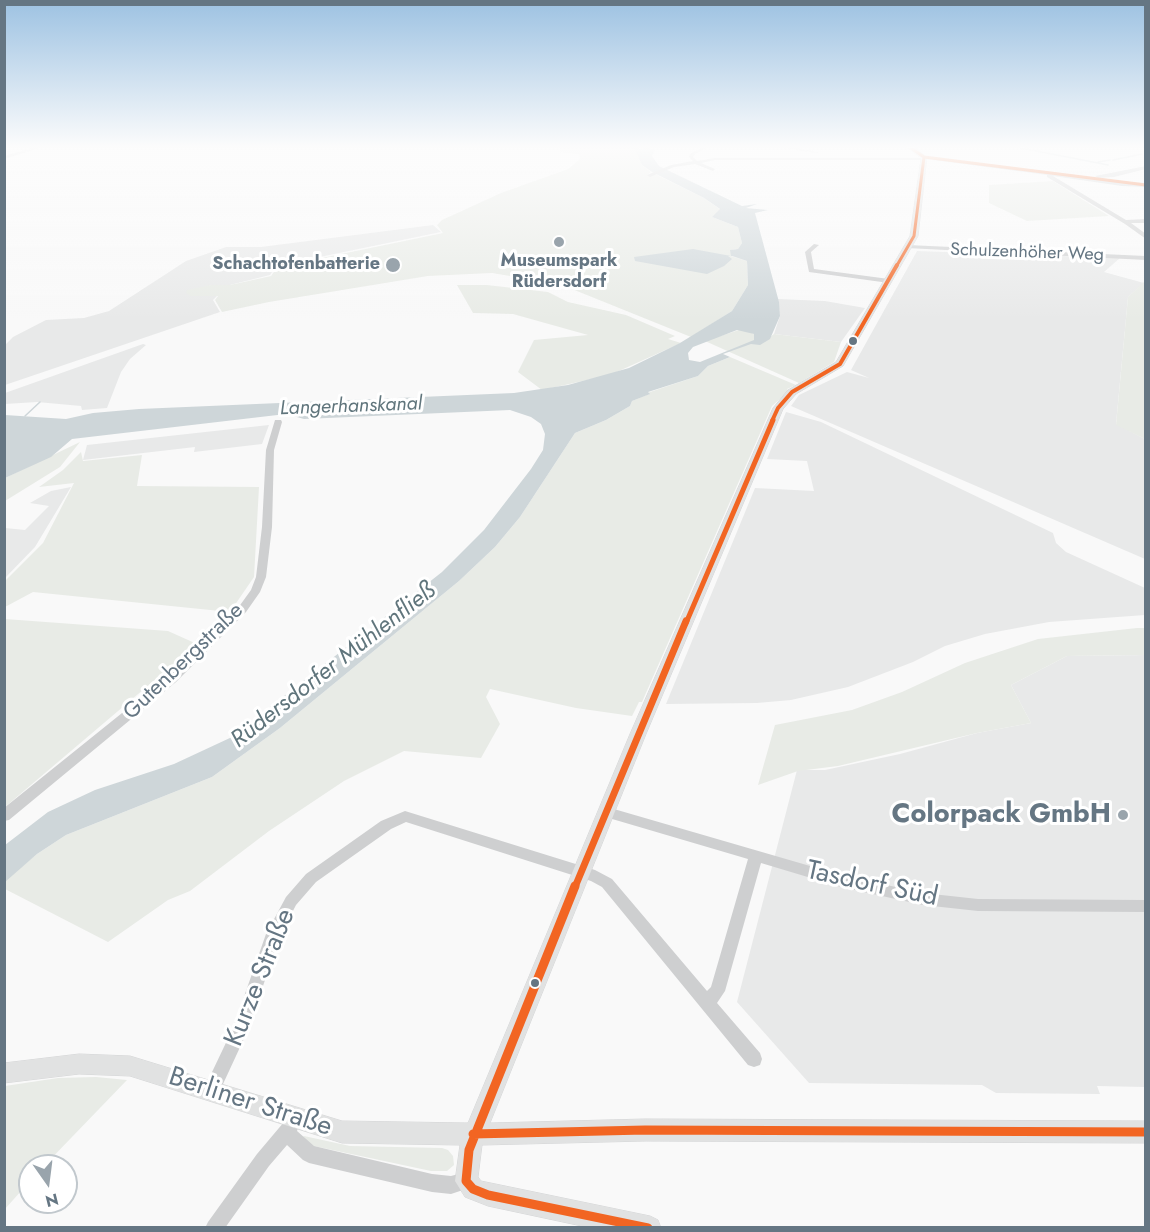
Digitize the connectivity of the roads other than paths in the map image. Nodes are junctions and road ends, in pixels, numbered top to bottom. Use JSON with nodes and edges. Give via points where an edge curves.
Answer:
{"nodes":[{"id":1,"x":919,"y":205,"type":"edge"},
{"id":2,"x":1098,"y":205,"type":"edge"},
{"id":3,"x":1146,"y":221,"type":"edge"},
{"id":4,"x":1125,"y":222,"type":"junction"},
{"id":5,"x":1146,"y":237,"type":"edge"},
{"id":6,"x":816,"y":245,"type":"dead end"},
{"id":7,"x":908,"y":247,"type":"junction"},
{"id":8,"x":1146,"y":258,"type":"edge"},
{"id":9,"x":889,"y":281,"type":"junction"},
{"id":10,"x":278,"y":422,"type":"dead end"},
{"id":11,"x":607,"y":812,"type":"junction"},
{"id":12,"x":4,"y":816,"type":"edge"},
{"id":13,"x":756,"y":856,"type":"junction"},
{"id":14,"x":582,"y":872,"type":"junction"},
{"id":15,"x":1146,"y":906,"type":"edge"},
{"id":16,"x":707,"y":1003,"type":"junction"},
{"id":17,"x":754,"y":1059,"type":"dead end"},
{"id":18,"x":4,"y":1073,"type":"edge"},
{"id":19,"x":211,"y":1091,"type":"junction"},
{"id":20,"x":291,"y":1126,"type":"junction"},
{"id":21,"x":1146,"y":1132,"type":"edge"},
{"id":22,"x":473,"y":1134,"type":"junction"},
{"id":23,"x":466,"y":1181,"type":"junction"},
{"id":24,"x":214,"y":1227,"type":"edge"},
{"id":25,"x":651,"y":1227,"type":"edge"}],
"edges":[{"from":1,"to":7,"type":"main road"},
{"from":2,"to":4,"type":"street"},
{"from":3,"to":4,"type":"street"},
{"from":4,"to":5,"type":"street"},
{"from":6,"to":9,"type":"street","via":[[808,252],[811,271]]},
{"from":7,"to":8,"type":"street","name":"Schulzenhöher Weg"},
{"from":7,"to":9,"type":"main road"},
{"from":9,"to":11,"type":"main road","via":[[840,364],[792,392],[778,408]]},
{"from":10,"to":12,"type":"street","name":"Gutenbergstraße","via":[[270,450],[262,571],[256,590],[242,610],[172,680]]},
{"from":11,"to":13,"type":"street","name":"Tasdorf Süd"},
{"from":11,"to":14,"type":"main road"},
{"from":13,"to":15,"type":"street","name":"Tasdorf Süd","via":[[923,899],[978,905]]},
{"from":13,"to":16,"type":"street","via":[[717,991]]},
{"from":14,"to":16,"type":"street","name":"Kurze Straße","via":[[607,883]]},
{"from":14,"to":19,"type":"street","name":"Kurze Straße","via":[[405,816],[386,825],[311,878],[291,902],[273,934],[240,1030]]},
{"from":14,"to":22,"type":"main road"},
{"from":16,"to":17,"type":"street","name":"Kurze Straße"},
{"from":18,"to":19,"type":"main road","name":"Berliner Straße","via":[[79,1064],[129,1066]]},
{"from":19,"to":20,"type":"main road","name":"Berliner Straße"},
{"from":20,"to":22,"type":"main road","name":"Berliner Straße","via":[[342,1132]]},
{"from":20,"to":23,"type":"street","via":[[309,1154],[432,1183],[451,1185]]},
{"from":20,"to":24,"type":"street"},
{"from":21,"to":22,"type":"main road","name":"Berliner Straße","via":[[645,1130]]},
{"from":22,"to":23,"type":"main road"},
{"from":23,"to":25,"type":"main road","via":[[472,1189],[488,1195]]}]}
